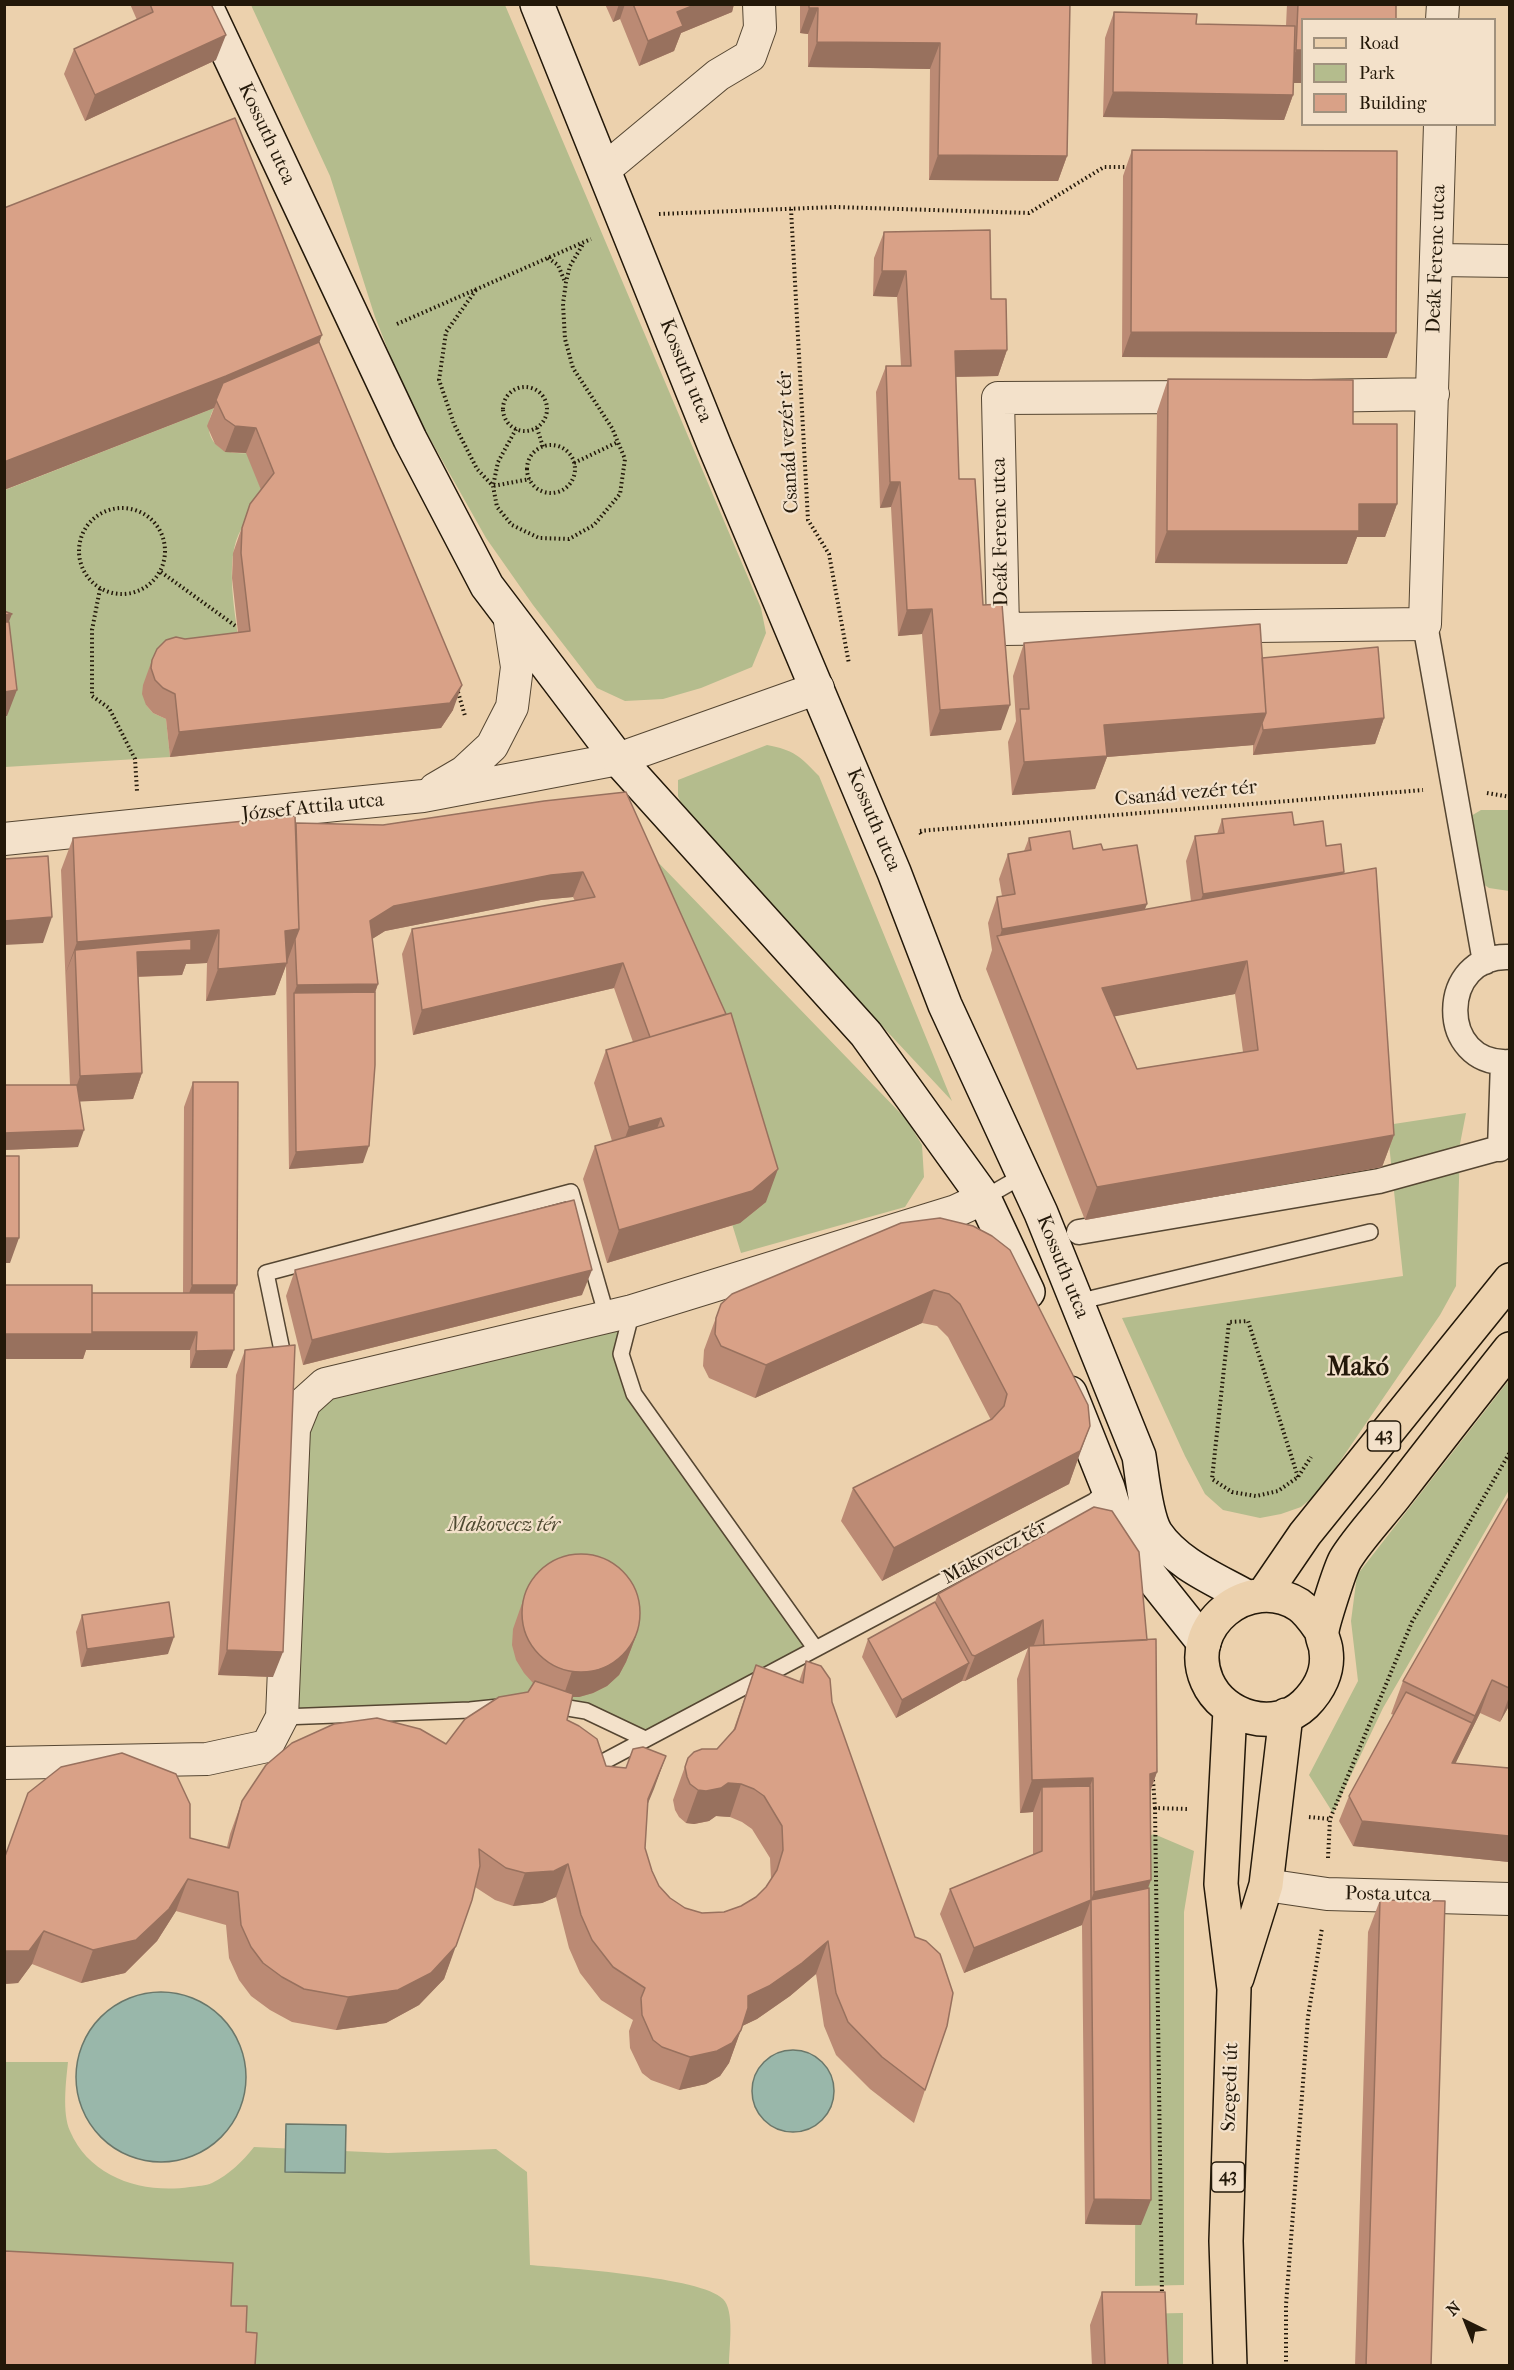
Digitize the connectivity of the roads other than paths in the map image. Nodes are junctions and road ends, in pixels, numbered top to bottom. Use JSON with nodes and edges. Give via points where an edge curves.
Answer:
{"nodes":[{"id":1,"x":205,"y":4,"type":"edge"},
{"id":2,"x":537,"y":4,"type":"edge"},
{"id":3,"x":759,"y":16,"type":"edge"},
{"id":4,"x":1440,"y":126,"type":"edge"},
{"id":5,"x":604,"y":169,"type":"junction"},
{"id":6,"x":1438,"y":260,"type":"junction"},
{"id":7,"x":1509,"y":261,"type":"edge"},
{"id":8,"x":1433,"y":394,"type":"junction"},
{"id":9,"x":1281,"y":396,"type":"edge"},
{"id":10,"x":1234,"y":397,"type":"edge"},
{"id":11,"x":509,"y":615,"type":"junction"},
{"id":12,"x":1425,"y":624,"type":"junction"},
{"id":13,"x":818,"y":688,"type":"junction"},
{"id":14,"x":618,"y":759,"type":"junction"},
{"id":15,"x":423,"y":796,"type":"junction"},
{"id":16,"x":4,"y":839,"type":"edge"},
{"id":17,"x":1509,"y":957,"type":"edge"},
{"id":18,"x":1485,"y":962,"type":"junction"},
{"id":19,"x":1506,"y":1063,"type":"edge"},
{"id":20,"x":1505,"y":1147,"type":"edge"},
{"id":21,"x":1024,"y":1175,"type":"junction"},
{"id":22,"x":984,"y":1198,"type":"junction"},
{"id":23,"x":1079,"y":1232,"type":"dead end"},
{"id":24,"x":1370,"y":1232,"type":"dead end"},
{"id":25,"x":1509,"y":1280,"type":"edge"},
{"id":26,"x":1077,"y":1302,"type":"junction"},
{"id":27,"x":619,"y":1314,"type":"junction"},
{"id":28,"x":1040,"y":1318,"type":"edge"},
{"id":29,"x":1509,"y":1349,"type":"edge"},
{"id":30,"x":1058,"y":1363,"type":"edge"},
{"id":31,"x":294,"y":1429,"type":"junction"},
{"id":32,"x":1108,"y":1488,"type":"junction"},
{"id":33,"x":1255,"y":1596,"type":"junction"},
{"id":34,"x":1322,"y":1632,"type":"junction"},
{"id":35,"x":1204,"y":1643,"type":"junction"},
{"id":36,"x":815,"y":1648,"type":"junction"},
{"id":37,"x":537,"y":1702,"type":"edge"},
{"id":38,"x":514,"y":1705,"type":"edge"},
{"id":39,"x":1230,"y":1710,"type":"junction"},
{"id":40,"x":1287,"y":1715,"type":"junction"},
{"id":41,"x":282,"y":1717,"type":"junction"},
{"id":42,"x":645,"y":1739,"type":"junction"},
{"id":43,"x":4,"y":1763,"type":"edge"},
{"id":44,"x":585,"y":1772,"type":"edge"},
{"id":45,"x":1266,"y":1886,"type":"junction"},
{"id":46,"x":1509,"y":1899,"type":"edge"},
{"id":47,"x":1234,"y":1989,"type":"junction"},
{"id":48,"x":1230,"y":2366,"type":"edge"}],
"edges":[{"from":1,"to":11,"type":"main road","name":"Kossuth utca","via":[[410,439],[481,575]]},
{"from":2,"to":5,"type":"main road","name":"Kossuth utca"},
{"from":3,"to":5,"type":"street","via":[[750,56],[717,75]]},
{"from":4,"to":6,"type":"street","name":"Deák Ferenc utca"},
{"from":5,"to":13,"type":"main road","name":"Kossuth utca","via":[[715,447]]},
{"from":6,"to":7,"type":"street"},
{"from":6,"to":8,"type":"street","name":"Deák Ferenc utca"},
{"from":8,"to":9,"type":"street"},
{"from":8,"to":12,"type":"street","name":"Deák Ferenc utca"},
{"from":10,"to":12,"type":"street","name":"Deák Ferenc utca","via":[[998,398],[1003,629]]},
{"from":11,"to":14,"type":"main road","name":"Kossuth utca"},
{"from":11,"to":15,"type":"street","name":"Kossuth utca","via":[[517,667],[512,707],[492,746],[464,772]]},
{"from":12,"to":18,"type":"street"},
{"from":13,"to":14,"type":"street","name":"József Attila utca"},
{"from":13,"to":21,"type":"main road","name":"Kossuth utca","via":[[945,1005]]},
{"from":14,"to":15,"type":"street","name":"József Attila utca"},
{"from":14,"to":22,"type":"main road","name":"Kossuth utca","via":[[866,1034]]},
{"from":15,"to":16,"type":"street","name":"József Attila utca"},
{"from":17,"to":18,"type":"street"},
{"from":18,"to":19,"type":"street","via":[[1460,985],[1454,1002],[1455,1019],[1460,1036],[1471,1049],[1486,1059]]},
{"from":19,"to":20,"type":"street"},
{"from":20,"to":23,"type":"street","via":[[1379,1181]]},
{"from":21,"to":22,"type":"lane"},
{"from":21,"to":26,"type":"main road","name":"Kossuth utca"},
{"from":22,"to":27,"type":"street","via":[[956,1211]]},
{"from":22,"to":28,"type":"main road","name":"Kossuth utca"},
{"from":24,"to":26,"type":"lane"},
{"from":25,"to":33,"type":"main road","number":"43"},
{"from":26,"to":33,"type":"main road","name":"Kossuth utca","via":[[1138,1456],[1155,1531],[1178,1558]]},
{"from":27,"to":31,"type":"street","via":[[325,1384],[305,1402]]},
{"from":27,"to":31,"type":"lane","via":[[571,1192],[266,1273]]},
{"from":27,"to":36,"type":"lane","via":[[621,1354],[634,1394]]},
{"from":29,"to":34,"type":"main road","number":"43","via":[[1345,1560]]},
{"from":30,"to":32,"type":"main road"},
{"from":31,"to":41,"type":"street"},
{"from":32,"to":35,"type":"main road","via":[[1122,1535]]},
{"from":32,"to":36,"type":"lane","name":"Makovecz tér","via":[[1094,1501]]},
{"from":33,"to":34,"type":"main road","via":[[1282,1597],[1299,1605]]},
{"from":33,"to":35,"type":"main road","number":"43","via":[[1227,1607],[1212,1623]]},
{"from":34,"to":40,"type":"main road","number":"43","via":[[1327,1652],[1325,1672],[1304,1705]]},
{"from":35,"to":39,"type":"main road","number":"43","via":[[1202,1662],[1206,1680]]},
{"from":36,"to":42,"type":"lane","name":"Makovecz tér"},
{"from":37,"to":42,"type":"lane","via":[[586,1711]]},
{"from":38,"to":41,"type":"lane"},
{"from":39,"to":40,"type":"main road","via":[[1248,1718]]},
{"from":39,"to":47,"type":"main road","number":"43","via":[[1221,1884]]},
{"from":40,"to":45,"type":"main road","number":"43"},
{"from":41,"to":43,"type":"street","via":[[267,1746],[207,1759]]},
{"from":42,"to":44,"type":"lane","name":"Makovecz tér"},
{"from":45,"to":46,"type":"street","name":"Posta utca","via":[[1439,1908]]},
{"from":45,"to":47,"type":"main road","number":"43"},
{"from":47,"to":48,"type":"main road","name":"Szegedi út","number":"43","via":[[1226,2241]]}]}
